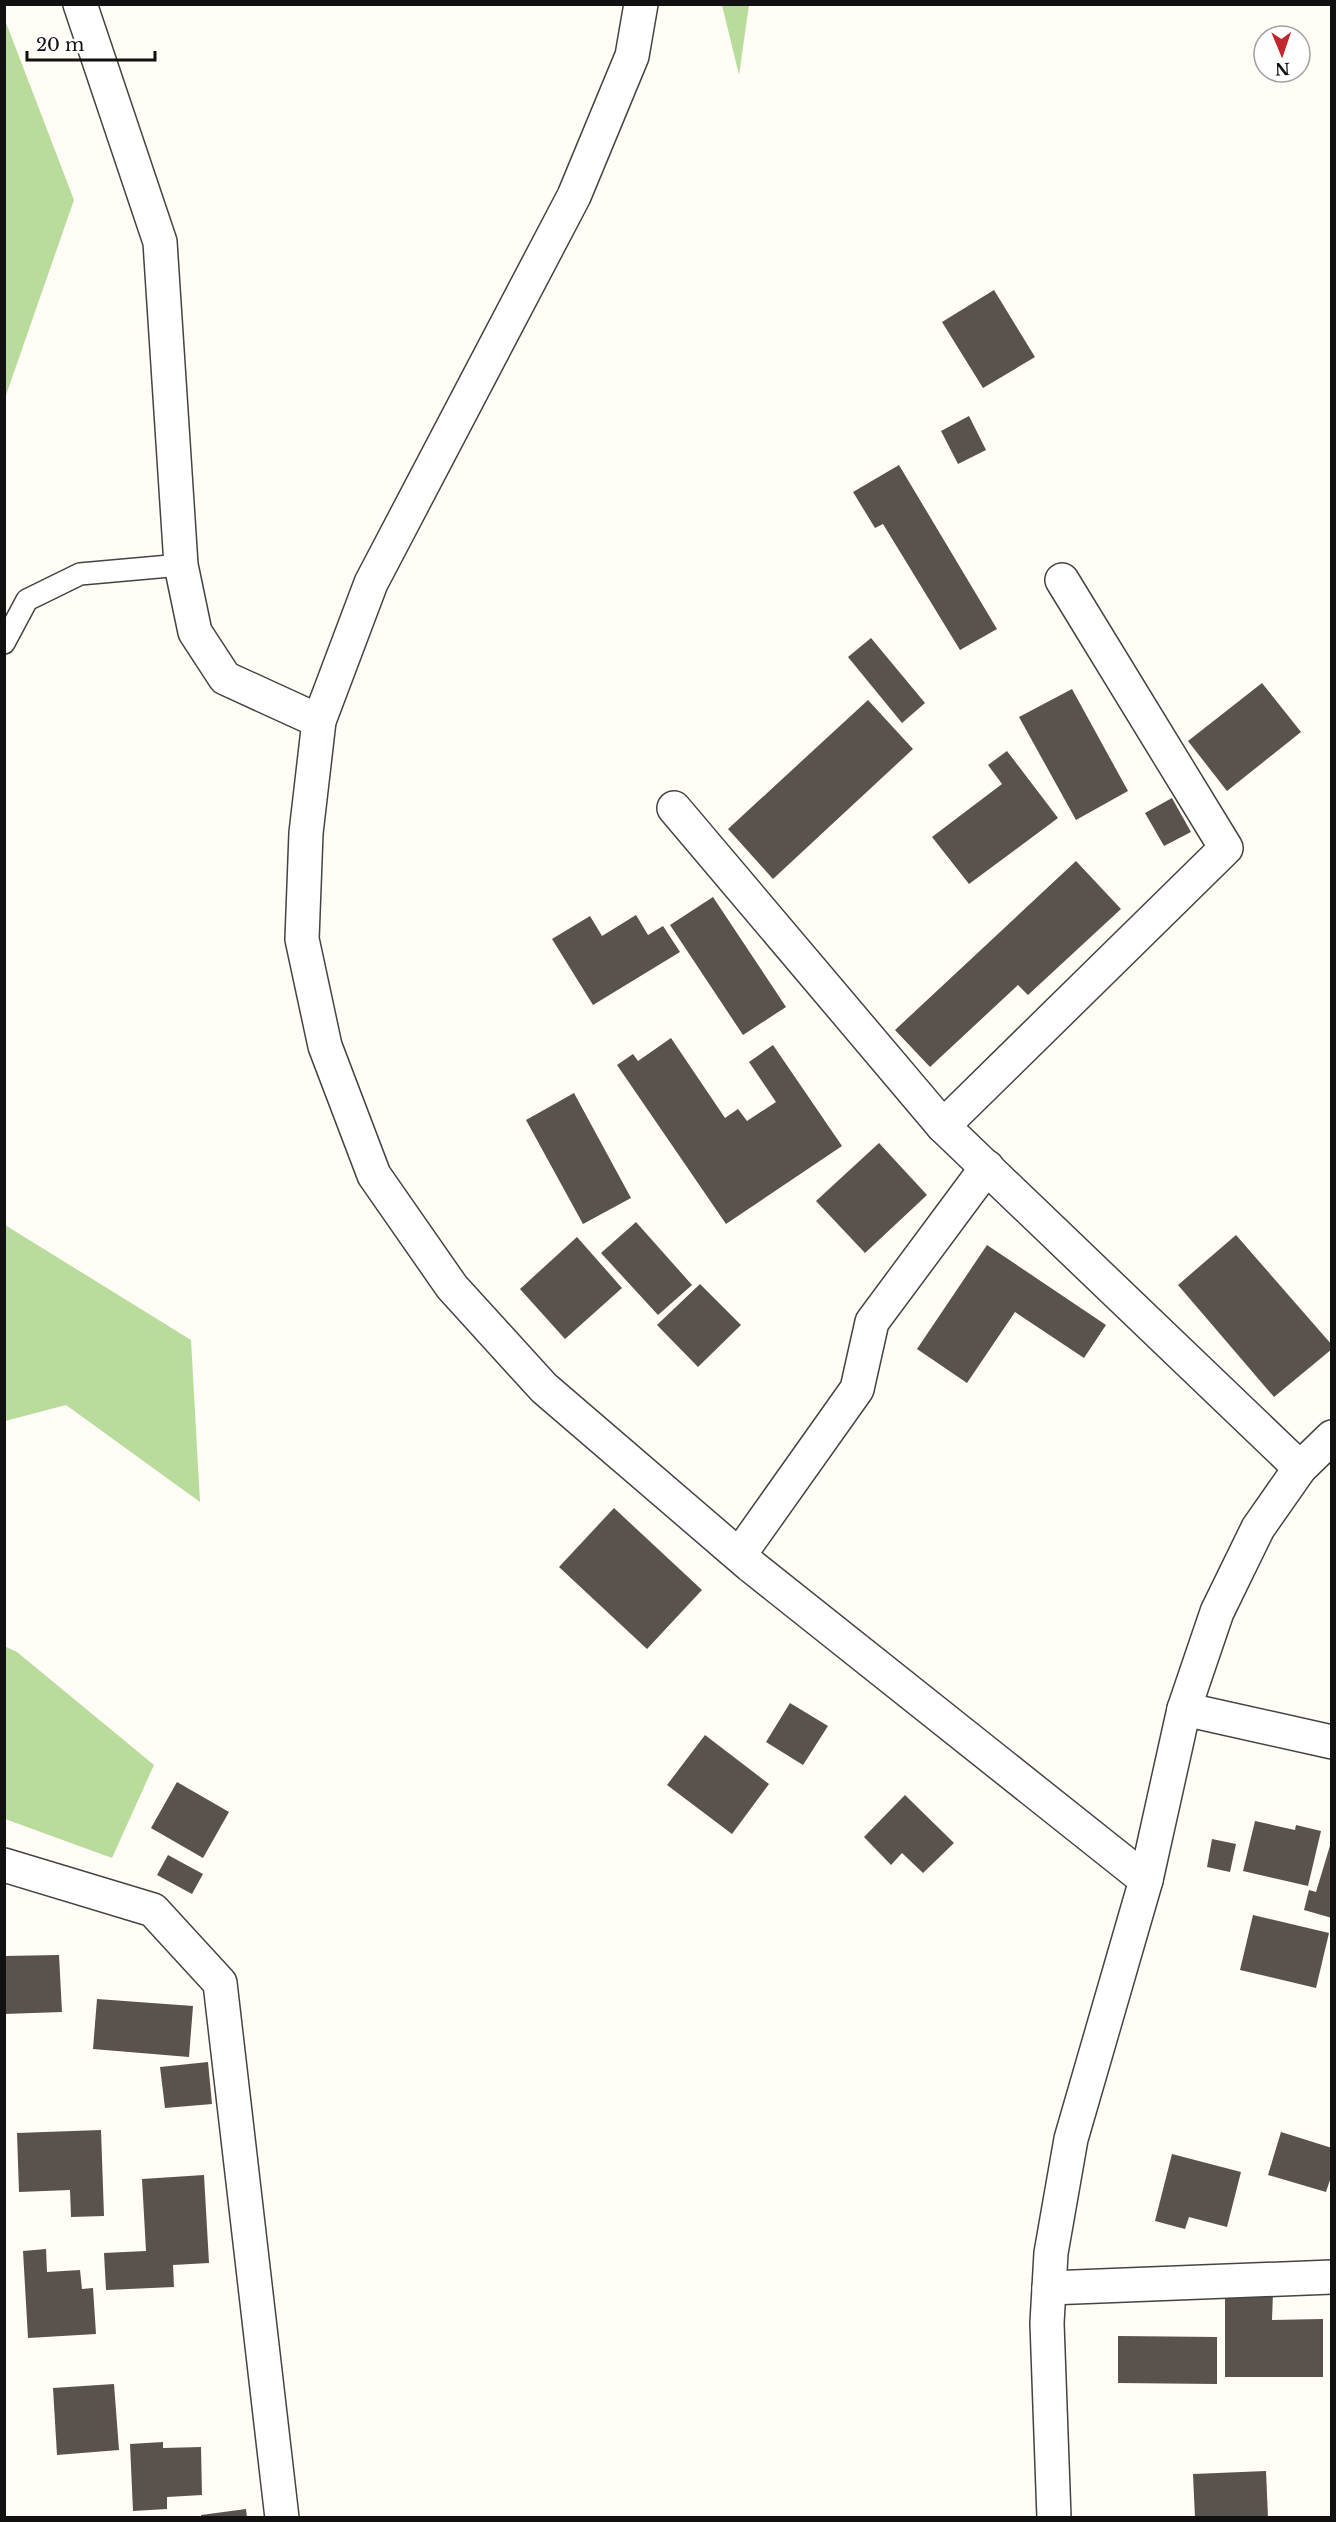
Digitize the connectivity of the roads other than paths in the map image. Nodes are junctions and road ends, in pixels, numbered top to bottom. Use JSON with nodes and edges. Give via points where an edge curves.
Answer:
{"nodes":[{"id":1,"x":80,"y":4,"type":"edge"},
{"id":2,"x":641,"y":4,"type":"edge"},
{"id":3,"x":181,"y":565,"type":"junction"},
{"id":4,"x":1062,"y":580,"type":"dead end"},
{"id":5,"x":4,"y":643,"type":"edge"},
{"id":6,"x":319,"y":721,"type":"junction"},
{"id":7,"x":674,"y":808,"type":"dead end"},
{"id":8,"x":944,"y":1126,"type":"junction"},
{"id":9,"x":987,"y":1167,"type":"junction"},
{"id":10,"x":1332,"y":1437,"type":"edge"},
{"id":11,"x":1300,"y":1468,"type":"junction"},
{"id":12,"x":740,"y":1554,"type":"junction"},
{"id":13,"x":1184,"y":1709,"type":"junction"},
{"id":14,"x":1332,"y":1742,"type":"edge"},
{"id":15,"x":4,"y":1865,"type":"edge"},
{"id":16,"x":1146,"y":1880,"type":"junction"},
{"id":17,"x":1332,"y":2277,"type":"edge"},
{"id":18,"x":1049,"y":2288,"type":"junction"},
{"id":19,"x":282,"y":2517,"type":"edge"},
{"id":20,"x":1054,"y":2517,"type":"edge"}],
"edges":[{"from":1,"to":3,"type":"street","via":[[160,242]]},
{"from":2,"to":6,"type":"street","via":[[632,56],[574,196],[371,583]]},
{"from":3,"to":5,"type":"lane","via":[[81,574],[27,600]]},
{"from":3,"to":6,"type":"street","via":[[195,632],[225,678]]},
{"from":4,"to":8,"type":"street","via":[[1226,848]]},
{"from":6,"to":12,"type":"street","via":[[306,833],[302,939],[325,1046],[374,1175],[453,1287],[544,1388]]},
{"from":7,"to":8,"type":"street"},
{"from":8,"to":9,"type":"street"},
{"from":9,"to":11,"type":"street"},
{"from":9,"to":12,"type":"street","via":[[872,1322],[857,1389]]},
{"from":10,"to":11,"type":"street"},
{"from":11,"to":13,"type":"street","via":[[1258,1528],[1217,1612]]},
{"from":12,"to":16,"type":"street"},
{"from":13,"to":14,"type":"street"},
{"from":13,"to":16,"type":"street"},
{"from":15,"to":19,"type":"street","via":[[153,1910],[220,1983]]},
{"from":16,"to":18,"type":"street","via":[[1071,2139],[1051,2253]]},
{"from":17,"to":18,"type":"street"},
{"from":18,"to":20,"type":"street"}]}
